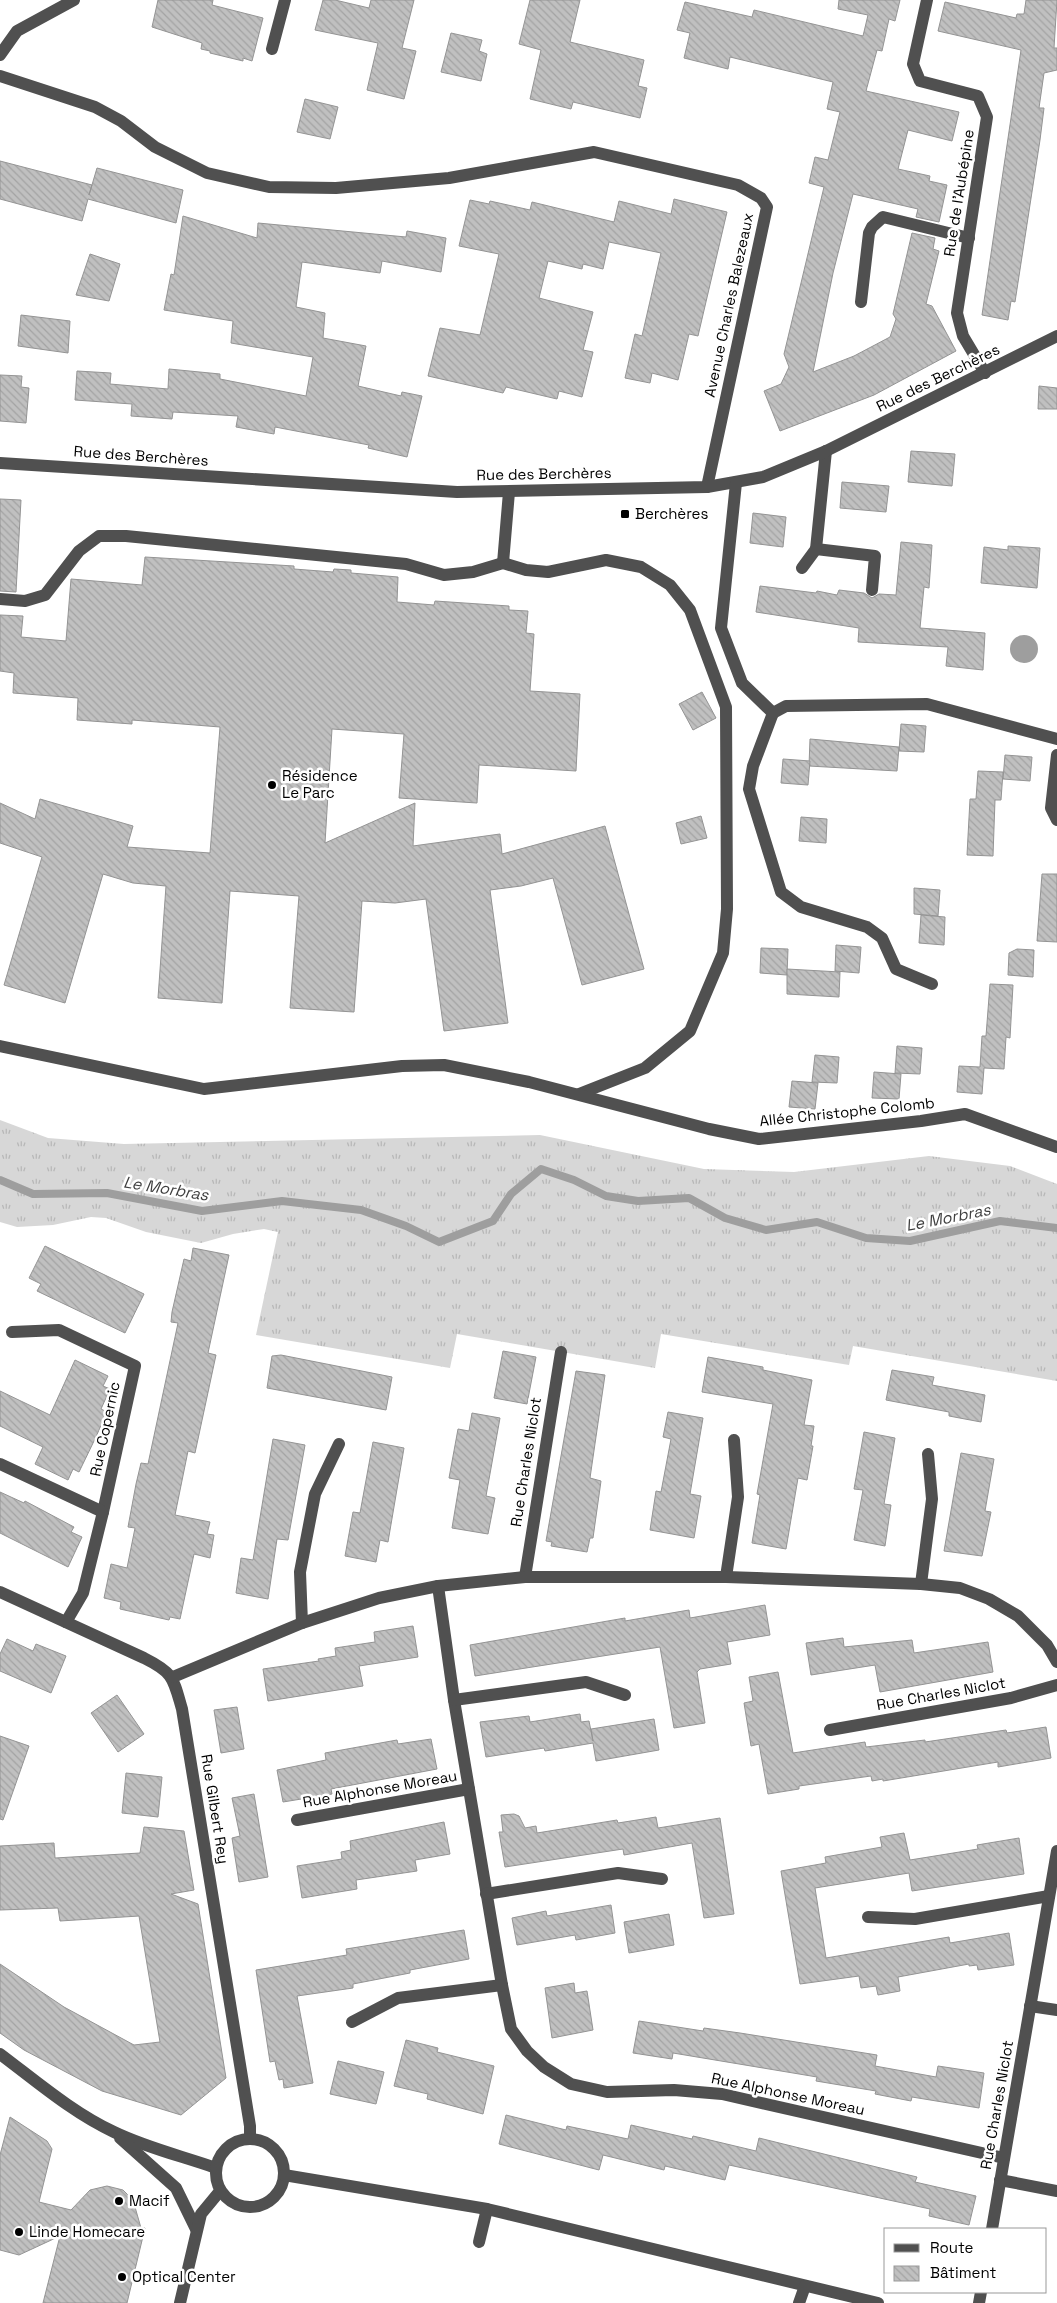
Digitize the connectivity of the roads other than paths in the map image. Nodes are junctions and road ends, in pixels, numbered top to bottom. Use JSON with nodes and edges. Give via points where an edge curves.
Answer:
{"nodes":[{"id":1,"x":74,"y":0,"type":"edge"},
{"id":2,"x":285,"y":0,"type":"edge"},
{"id":3,"x":928,"y":0,"type":"edge"},
{"id":4,"x":272,"y":49,"type":"dead end"},
{"id":5,"x":0,"y":55,"type":"edge"},
{"id":6,"x":0,"y":76,"type":"edge"},
{"id":7,"x":969,"y":238,"type":"junction"},
{"id":8,"x":861,"y":302,"type":"dead end"},
{"id":9,"x":1057,"y":336,"type":"edge"},
{"id":10,"x":985,"y":373,"type":"junction"},
{"id":11,"x":826,"y":451,"type":"junction"},
{"id":12,"x":0,"y":463,"type":"edge"},
{"id":13,"x":736,"y":483,"type":"junction"},
{"id":14,"x":707,"y":487,"type":"junction"},
{"id":15,"x":509,"y":492,"type":"junction"},
{"id":16,"x":816,"y":549,"type":"junction"},
{"id":17,"x":503,"y":563,"type":"junction"},
{"id":18,"x":802,"y":568,"type":"dead end"},
{"id":19,"x":872,"y":590,"type":"dead end"},
{"id":20,"x":0,"y":599,"type":"edge"},
{"id":21,"x":773,"y":713,"type":"junction"},
{"id":22,"x":1057,"y":739,"type":"edge"},
{"id":23,"x":1057,"y":755,"type":"edge"},
{"id":24,"x":1057,"y":820,"type":"edge"},
{"id":25,"x":932,"y":984,"type":"dead end"},
{"id":26,"x":0,"y":1046,"type":"edge"},
{"id":27,"x":579,"y":1094,"type":"junction"},
{"id":28,"x":1057,"y":1147,"type":"edge"},
{"id":29,"x":12,"y":1332,"type":"dead end"},
{"id":30,"x":561,"y":1352,"type":"dead end"},
{"id":31,"x":734,"y":1440,"type":"dead end"},
{"id":32,"x":339,"y":1444,"type":"dead end"},
{"id":33,"x":928,"y":1454,"type":"dead end"},
{"id":34,"x":0,"y":1464,"type":"edge"},
{"id":35,"x":103,"y":1512,"type":"junction"},
{"id":36,"x":525,"y":1577,"type":"junction"},
{"id":37,"x":726,"y":1577,"type":"junction"},
{"id":38,"x":920,"y":1584,"type":"junction"},
{"id":39,"x":438,"y":1586,"type":"junction"},
{"id":40,"x":0,"y":1592,"type":"edge"},
{"id":41,"x":66,"y":1622,"type":"junction"},
{"id":42,"x":302,"y":1623,"type":"junction"},
{"id":43,"x":1057,"y":1662,"type":"edge"},
{"id":44,"x":172,"y":1677,"type":"junction"},
{"id":45,"x":1057,"y":1685,"type":"edge"},
{"id":46,"x":625,"y":1695,"type":"dead end"},
{"id":47,"x":454,"y":1700,"type":"junction"},
{"id":48,"x":830,"y":1730,"type":"dead end"},
{"id":49,"x":469,"y":1789,"type":"junction"},
{"id":50,"x":297,"y":1820,"type":"dead end"},
{"id":51,"x":1057,"y":1852,"type":"edge"},
{"id":52,"x":662,"y":1879,"type":"dead end"},
{"id":53,"x":486,"y":1894,"type":"junction"},
{"id":54,"x":1050,"y":1896,"type":"junction"},
{"id":55,"x":868,"y":1917,"type":"dead end"},
{"id":56,"x":502,"y":1985,"type":"junction"},
{"id":57,"x":1030,"y":2006,"type":"junction"},
{"id":58,"x":1057,"y":2010,"type":"edge"},
{"id":59,"x":352,"y":2022,"type":"dead end"},
{"id":60,"x":0,"y":2054,"type":"edge"},
{"id":61,"x":113,"y":2132,"type":"junction"},
{"id":62,"x":250,"y":2139,"type":"junction"},
{"id":63,"x":1004,"y":2158,"type":"junction"},
{"id":64,"x":216,"y":2168,"type":"junction"},
{"id":65,"x":284,"y":2175,"type":"junction"},
{"id":66,"x":1000,"y":2180,"type":"junction"},
{"id":67,"x":220,"y":2191,"type":"junction"},
{"id":68,"x":1057,"y":2191,"type":"edge"},
{"id":69,"x":487,"y":2209,"type":"junction"},
{"id":70,"x":992,"y":2228,"type":"edge"},
{"id":71,"x":196,"y":2229,"type":"junction"},
{"id":72,"x":479,"y":2242,"type":"dead end"},
{"id":73,"x":805,"y":2286,"type":"junction"},
{"id":74,"x":180,"y":2303,"type":"edge"},
{"id":75,"x":800,"y":2303,"type":"edge"},
{"id":76,"x":878,"y":2303,"type":"edge"}],
"edges":[{"from":1,"to":5,"type":"street","via":[[17,31]]},
{"from":2,"to":4,"type":"street"},
{"from":3,"to":7,"type":"street","name":"Rue de l'Aubépine","via":[[913,64],[920,81],[978,96],[987,117]]},
{"from":6,"to":14,"type":"street","name":"Avenue Charles Balezeaux","via":[[95,107],[155,147],[207,173],[269,187],[336,188],[450,178],[594,152],[738,185],[750,191],[767,207]]},
{"from":7,"to":8,"type":"street","via":[[884,217],[869,233]]},
{"from":7,"to":10,"type":"street","name":"Rue de l'Aubépine","via":[[958,313],[963,336]]},
{"from":9,"to":10,"type":"street","name":"Rue des Berchères"},
{"from":10,"to":11,"type":"street","name":"Rue des Berchères"},
{"from":11,"to":13,"type":"street","name":"Rue des Berchères","via":[[763,477]]},
{"from":11,"to":16,"type":"street"},
{"from":12,"to":15,"type":"street","name":"Rue des Berchères","via":[[333,485]]},
{"from":13,"to":14,"type":"street","name":"Rue des Berchères"},
{"from":13,"to":21,"type":"street","via":[[721,628],[742,683]]},
{"from":14,"to":15,"type":"street","name":"Rue des Berchères"},
{"from":15,"to":17,"type":"street"},
{"from":16,"to":18,"type":"street"},
{"from":16,"to":19,"type":"street","via":[[875,556]]},
{"from":17,"to":20,"type":"street","via":[[444,576],[406,564],[99,536],[79,551],[45,595],[25,601]]},
{"from":17,"to":27,"type":"street","via":[[548,572],[606,560],[641,567],[670,585],[690,610],[726,707],[727,909],[723,953],[690,1030],[645,1068]]},
{"from":21,"to":22,"type":"street","via":[[786,706],[927,704]]},
{"from":21,"to":25,"type":"street","via":[[753,766],[749,789],[781,892],[801,907],[867,928],[882,938],[896,969]]},
{"from":23,"to":24,"type":"street","via":[[1051,808]]},
{"from":26,"to":27,"type":"street","name":"Allée Christophe Colomb","via":[[204,1088],[402,1066],[444,1065]]},
{"from":27,"to":28,"type":"street","name":"Allée Christophe Colomb","via":[[759,1139],[965,1114]]},
{"from":29,"to":35,"type":"street","name":"Rue Copernic","via":[[59,1330],[135,1366]]},
{"from":30,"to":36,"type":"street","name":"Rue Charles Niclot"},
{"from":31,"to":37,"type":"street","via":[[738,1497]]},
{"from":32,"to":42,"type":"street","via":[[315,1494],[300,1572]]},
{"from":33,"to":38,"type":"street","via":[[932,1499]]},
{"from":34,"to":35,"type":"street"},
{"from":35,"to":41,"type":"street","name":"Rue Copernic","via":[[83,1593]]},
{"from":36,"to":37,"type":"street"},
{"from":36,"to":39,"type":"street"},
{"from":37,"to":38,"type":"street"},
{"from":38,"to":43,"type":"street","via":[[960,1588],[989,1599],[1018,1616],[1047,1645]]},
{"from":39,"to":42,"type":"street","via":[[379,1598]]},
{"from":39,"to":47,"type":"street","name":"Rue Alphonse Moreau"},
{"from":40,"to":41,"type":"street"},
{"from":41,"to":44,"type":"street","via":[[160,1666]]},
{"from":42,"to":44,"type":"street"},
{"from":44,"to":62,"type":"street","name":"Rue Gilbert Rey","via":[[182,1708]]},
{"from":45,"to":48,"type":"street","name":"Rue Charles Niclot","via":[[1011,1698]]},
{"from":46,"to":47,"type":"street","via":[[586,1682]]},
{"from":47,"to":49,"type":"street","name":"Rue Alphonse Moreau"},
{"from":49,"to":50,"type":"street","name":"Rue Alphonse Moreau"},
{"from":49,"to":53,"type":"street","name":"Rue Alphonse Moreau"},
{"from":51,"to":54,"type":"street","name":"Rue Charles Niclot"},
{"from":52,"to":53,"type":"street","via":[[618,1873]]},
{"from":53,"to":56,"type":"street","name":"Rue Alphonse Moreau"},
{"from":54,"to":55,"type":"street","via":[[915,1919]]},
{"from":54,"to":57,"type":"street","name":"Rue Charles Niclot"},
{"from":56,"to":59,"type":"street","via":[[398,1998]]},
{"from":56,"to":63,"type":"street","name":"Rue Alphonse Moreau","via":[[511,2029],[527,2052],[572,2084],[607,2092],[674,2090],[722,2094]]},
{"from":57,"to":58,"type":"street"},
{"from":57,"to":63,"type":"street","name":"Rue Charles Niclot"},
{"from":60,"to":61,"type":"street"},
{"from":61,"to":64,"type":"street"},
{"from":61,"to":71,"type":"street","via":[[176,2188]]},
{"from":62,"to":64,"type":"street","via":[[241,2140],[224,2151]]},
{"from":62,"to":65,"type":"street","via":[[271,2146],[278,2154]]},
{"from":63,"to":66,"type":"street","name":"Rue Charles Niclot"},
{"from":64,"to":67,"type":"street"},
{"from":65,"to":67,"type":"street","via":[[276,2195],[258,2207],[237,2205]]},
{"from":65,"to":69,"type":"street"},
{"from":66,"to":68,"type":"street","name":"Rue Charles Niclot"},
{"from":66,"to":70,"type":"street","name":"Rue Charles Niclot"},
{"from":67,"to":71,"type":"street","via":[[208,2202]]},
{"from":69,"to":72,"type":"street"},
{"from":69,"to":73,"type":"street"},
{"from":71,"to":74,"type":"street"},
{"from":73,"to":75,"type":"street"},
{"from":73,"to":76,"type":"street"}]}
